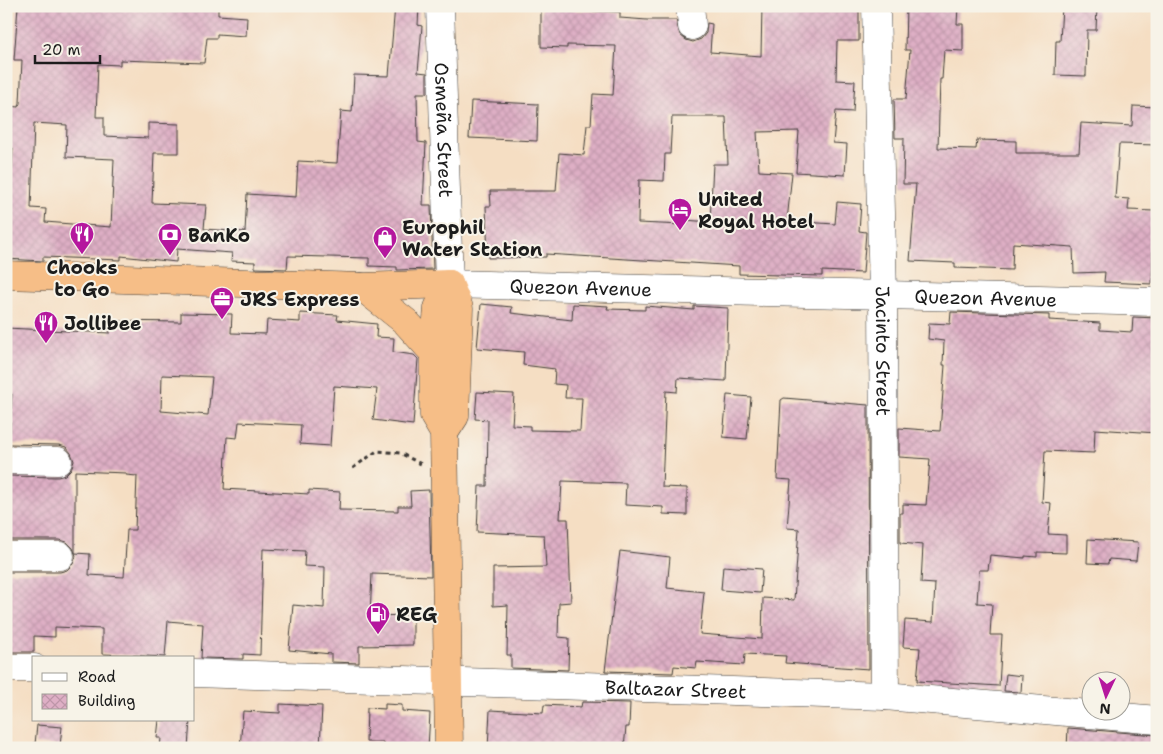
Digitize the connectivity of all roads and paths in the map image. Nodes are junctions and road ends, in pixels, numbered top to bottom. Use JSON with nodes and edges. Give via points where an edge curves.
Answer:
{"nodes":[{"id":1,"x":440,"y":6,"type":"edge"},
{"id":2,"x":876,"y":6,"type":"edge"},
{"id":3,"x":6,"y":275,"type":"edge"},
{"id":4,"x":450,"y":284,"type":"junction"},
{"id":5,"x":362,"y":287,"type":"junction"},
{"id":6,"x":884,"y":295,"type":"junction"},
{"id":7,"x":1157,"y":302,"type":"edge"},
{"id":8,"x":434,"y":353,"type":"junction"},
{"id":9,"x":444,"y":433,"type":"junction"},
{"id":10,"x":6,"y":460,"type":"edge"},
{"id":11,"x":58,"y":461,"type":"dead end"},
{"id":12,"x":353,"y":468,"type":"dead end"},
{"id":13,"x":445,"y":483,"type":"junction"},
{"id":14,"x":6,"y":556,"type":"edge"},
{"id":15,"x":60,"y":556,"type":"dead end"},
{"id":16,"x":6,"y":668,"type":"edge"},
{"id":17,"x":32,"y":668,"type":"edge"},
{"id":18,"x":195,"y":673,"type":"edge"},
{"id":19,"x":448,"y":680,"type":"junction"},
{"id":20,"x":885,"y":696,"type":"junction"},
{"id":21,"x":1157,"y":720,"type":"edge"},
{"id":22,"x":449,"y":748,"type":"edge"}],
"edges":[{"from":1,"to":4,"type":"street","name":"Osmeña Street"},
{"from":2,"to":6,"type":"street","name":"Jacinto Street"},
{"from":3,"to":5,"type":"highway","name":"Quezon Avenue"},
{"from":4,"to":5,"type":"highway","name":"Quezon Avenue"},
{"from":4,"to":6,"type":"street","name":"Quezon Avenue"},
{"from":4,"to":8,"type":"highway","via":[[438,308]]},
{"from":4,"to":9,"type":"highway","via":[[458,308],[456,406],[455,416]]},
{"from":5,"to":8,"type":"highway","via":[[406,322]]},
{"from":6,"to":7,"type":"street","name":"Quezon Avenue"},
{"from":6,"to":20,"type":"street","name":"Jacinto Street"},
{"from":8,"to":9,"type":"highway","via":[[434,416]]},
{"from":9,"to":13,"type":"highway"},
{"from":10,"to":11,"type":"street"},
{"from":12,"to":13,"type":"path","via":[[377,451],[400,453],[426,466]]},
{"from":13,"to":19,"type":"highway"},
{"from":14,"to":15,"type":"street"},
{"from":16,"to":17,"type":"street"},
{"from":18,"to":19,"type":"street","name":"Baltazar Street"},
{"from":19,"to":20,"type":"street","name":"Baltazar Street"},
{"from":19,"to":22,"type":"highway"},
{"from":20,"to":21,"type":"street","name":"Baltazar Street"}]}
